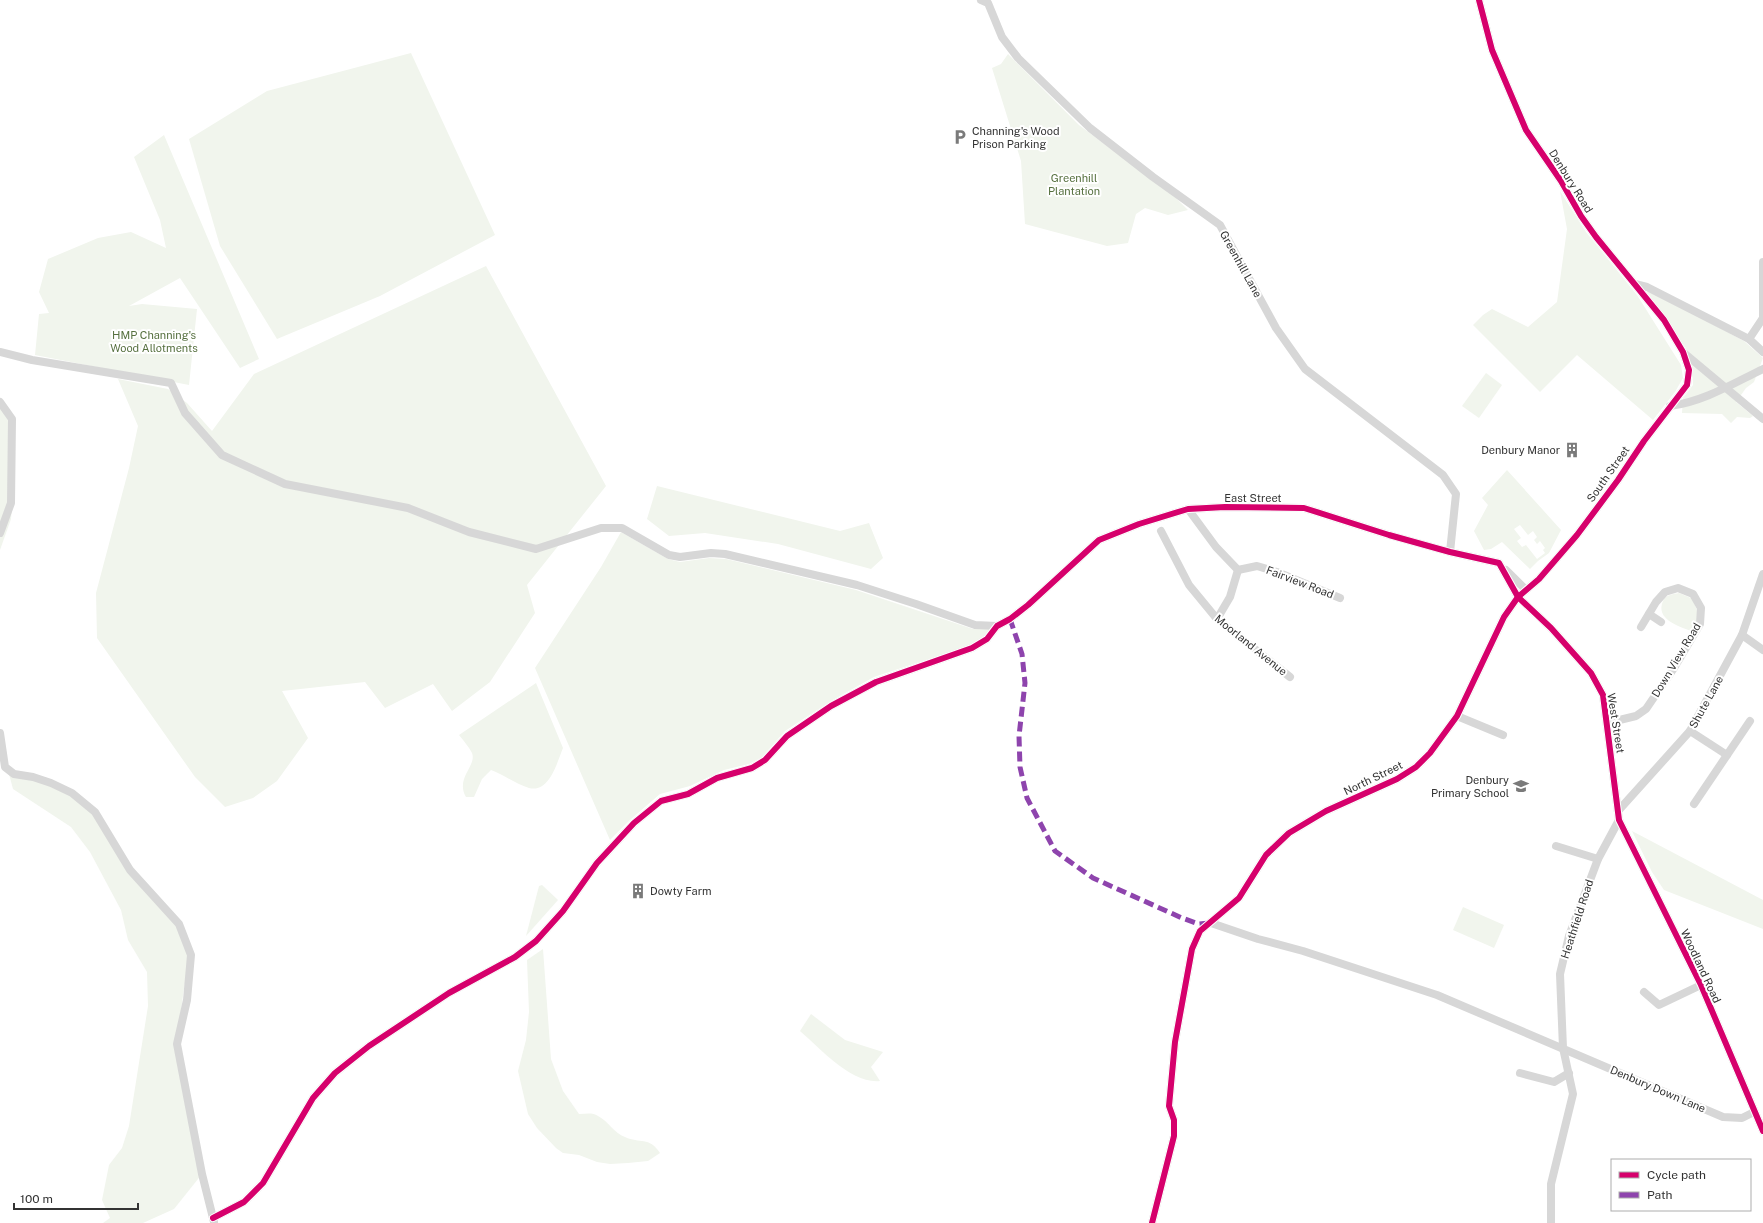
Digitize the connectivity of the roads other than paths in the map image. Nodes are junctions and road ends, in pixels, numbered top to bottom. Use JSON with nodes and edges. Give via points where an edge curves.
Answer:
{"nodes":[{"id":1,"x":980,"y":0,"type":"edge"},
{"id":2,"x":1479,"y":0,"type":"edge"},
{"id":3,"x":1763,"y":262,"type":"edge"},
{"id":4,"x":1635,"y":284,"type":"junction"},
{"id":5,"x":1749,"y":339,"type":"junction"},
{"id":6,"x":0,"y":352,"type":"edge"},
{"id":7,"x":1683,"y":352,"type":"junction"},
{"id":8,"x":1763,"y":352,"type":"edge"},
{"id":9,"x":1763,"y":369,"type":"edge"},
{"id":10,"x":1724,"y":388,"type":"junction"},
{"id":11,"x":0,"y":402,"type":"edge"},
{"id":12,"x":1670,"y":406,"type":"junction"},
{"id":13,"x":1763,"y":419,"type":"edge"},
{"id":14,"x":1188,"y":509,"type":"junction"},
{"id":15,"x":1161,"y":531,"type":"dead end"},
{"id":16,"x":0,"y":533,"type":"edge"},
{"id":17,"x":1450,"y":552,"type":"junction"},
{"id":18,"x":1499,"y":562,"type":"junction"},
{"id":19,"x":1238,"y":570,"type":"junction"},
{"id":20,"x":1763,"y":574,"type":"edge"},
{"id":21,"x":1526,"y":590,"type":"junction"},
{"id":22,"x":1518,"y":597,"type":"junction"},
{"id":23,"x":1340,"y":598,"type":"dead end"},
{"id":24,"x":1648,"y":614,"type":"junction"},
{"id":25,"x":1217,"y":619,"type":"junction"},
{"id":26,"x":1661,"y":622,"type":"dead end"},
{"id":27,"x":997,"y":626,"type":"junction"},
{"id":28,"x":1641,"y":627,"type":"dead end"},
{"id":29,"x":1742,"y":635,"type":"junction"},
{"id":30,"x":1763,"y":650,"type":"edge"},
{"id":31,"x":1290,"y":677,"type":"dead end"},
{"id":32,"x":1457,"y":716,"type":"junction"},
{"id":33,"x":1750,"y":721,"type":"dead end"},
{"id":34,"x":1607,"y":723,"type":"junction"},
{"id":35,"x":1690,"y":732,"type":"junction"},
{"id":36,"x":0,"y":733,"type":"edge"},
{"id":37,"x":1503,"y":735,"type":"dead end"},
{"id":38,"x":1727,"y":755,"type":"junction"},
{"id":39,"x":1694,"y":804,"type":"dead end"},
{"id":40,"x":1618,"y":811,"type":"junction"},
{"id":41,"x":1619,"y":820,"type":"junction"},
{"id":42,"x":1556,"y":846,"type":"dead end"},
{"id":43,"x":1598,"y":859,"type":"junction"},
{"id":44,"x":1211,"y":923,"type":"junction"},
{"id":45,"x":1700,"y":985,"type":"junction"},
{"id":46,"x":1644,"y":992,"type":"dead end"},
{"id":47,"x":1563,"y":1048,"type":"junction"},
{"id":48,"x":1520,"y":1073,"type":"dead end"},
{"id":49,"x":1569,"y":1073,"type":"junction"},
{"id":50,"x":1754,"y":1112,"type":"junction"},
{"id":51,"x":1763,"y":1131,"type":"edge"},
{"id":52,"x":214,"y":1220,"type":"edge"},
{"id":53,"x":1152,"y":1223,"type":"edge"},
{"id":54,"x":1551,"y":1223,"type":"edge"}],
"edges":[{"from":1,"to":17,"type":"street","name":"Greenhill Lane","via":[[988,3],[1002,37],[1018,58],[1090,128],[1220,225],[1276,328],[1305,369],[1443,475],[1456,494]]},
{"from":2,"to":4,"type":"street","name":"Denbury Road","via":[[1492,50],[1526,130],[1561,181],[1581,216]]},
{"from":3,"to":5,"type":"street","via":[[1763,318]]},
{"from":4,"to":5,"type":"street","via":[[1646,287]]},
{"from":4,"to":7,"type":"street","name":"Denbury Road","via":[[1664,320]]},
{"from":5,"to":8,"type":"street"},
{"from":6,"to":27,"type":"street","via":[[32,360],[171,383],[185,413],[222,455],[285,484],[408,508],[469,532],[536,549],[601,528],[622,528],[669,555],[680,557],[725,554],[857,585],[975,625]]},
{"from":7,"to":10,"type":"street"},
{"from":7,"to":12,"type":"street","name":"South Street","via":[[1689,370],[1687,385]]},
{"from":9,"to":10,"type":"street"},
{"from":10,"to":12,"type":"street","via":[[1682,405]]},
{"from":10,"to":13,"type":"street"},
{"from":11,"to":16,"type":"street","via":[[12,419],[10,503]]},
{"from":12,"to":21,"type":"street","name":"South Street","via":[[1577,535],[1539,579]]},
{"from":14,"to":17,"type":"street","name":"East Street","via":[[1304,508],[1389,536]]},
{"from":14,"to":19,"type":"street","via":[[1216,547]]},
{"from":14,"to":27,"type":"street","name":"East Street","via":[[1099,540],[1028,605]]},
{"from":15,"to":25,"type":"street","name":"Moorland Avenue","via":[[1189,585]]},
{"from":17,"to":18,"type":"street","name":"East Street"},
{"from":18,"to":21,"type":"street"},
{"from":18,"to":22,"type":"street"},
{"from":19,"to":23,"type":"street","name":"Fairview Road","via":[[1257,566]]},
{"from":19,"to":25,"type":"street","via":[[1230,597]]},
{"from":20,"to":29,"type":"street","name":"Shute Lane"},
{"from":21,"to":22,"type":"street","name":"South Street"},
{"from":22,"to":32,"type":"street","name":"North Street","via":[[1504,617]]},
{"from":22,"to":34,"type":"street","name":"West Street","via":[[1551,628],[1591,674],[1603,695]]},
{"from":24,"to":26,"type":"street"},
{"from":24,"to":28,"type":"street","name":"Down View Road"},
{"from":24,"to":34,"type":"street","name":"Down View Road","via":[[1665,592],[1678,588],[1693,594],[1701,608],[1700,624],[1646,709],[1636,716]]},
{"from":25,"to":31,"type":"street","name":"Moorland Avenue"},
{"from":27,"to":52,"type":"street","name":"East Street","via":[[987,639],[972,648],[876,682],[831,706],[787,736],[764,760],[752,768],[717,778],[688,794],[661,801],[634,823],[597,863],[563,911],[536,941],[515,957],[449,993],[369,1046],[335,1073],[313,1098],[263,1183],[244,1202]]},
{"from":29,"to":30,"type":"street"},
{"from":29,"to":35,"type":"street","name":"Shute Lane"},
{"from":32,"to":37,"type":"street"},
{"from":32,"to":44,"type":"street","name":"North Street","via":[[1430,753],[1416,767],[1384,786],[1326,811],[1289,833],[1266,855],[1239,898]]},
{"from":33,"to":38,"type":"street"},
{"from":34,"to":40,"type":"street","name":"West Street"},
{"from":35,"to":38,"type":"street"},
{"from":35,"to":40,"type":"street","name":"Shute Lane"},
{"from":36,"to":52,"type":"street","via":[[4,768],[14,774],[51,783],[72,794],[95,812],[130,870],[179,924],[191,955],[187,1000],[177,1044],[202,1174]]},
{"from":38,"to":39,"type":"street"},
{"from":40,"to":41,"type":"street","name":"Woodland Road"},
{"from":41,"to":43,"type":"street","name":"Heathfield Road"},
{"from":41,"to":45,"type":"street","name":"Woodland Road"},
{"from":42,"to":43,"type":"street"},
{"from":43,"to":47,"type":"street","name":"Heathfield Road","via":[[1569,936],[1560,974]]},
{"from":44,"to":47,"type":"street","name":"Denbury Down Lane","via":[[1437,995]]},
{"from":44,"to":53,"type":"street","name":"North Street","via":[[1200,931],[1192,949],[1170,1091],[1169,1106],[1174,1120],[1174,1136]]},
{"from":45,"to":46,"type":"street","via":[[1659,1005]]},
{"from":45,"to":50,"type":"street","name":"Woodland Road"},
{"from":47,"to":49,"type":"street","name":"Heathfield Road"},
{"from":47,"to":50,"type":"street","name":"Denbury Down Lane","via":[[1723,1117],[1742,1118]]},
{"from":48,"to":49,"type":"street","via":[[1554,1082]]},
{"from":49,"to":54,"type":"street","name":"Heathfield Road","via":[[1573,1094],[1551,1184]]},
{"from":50,"to":51,"type":"street","name":"Woodland Road"}]}
